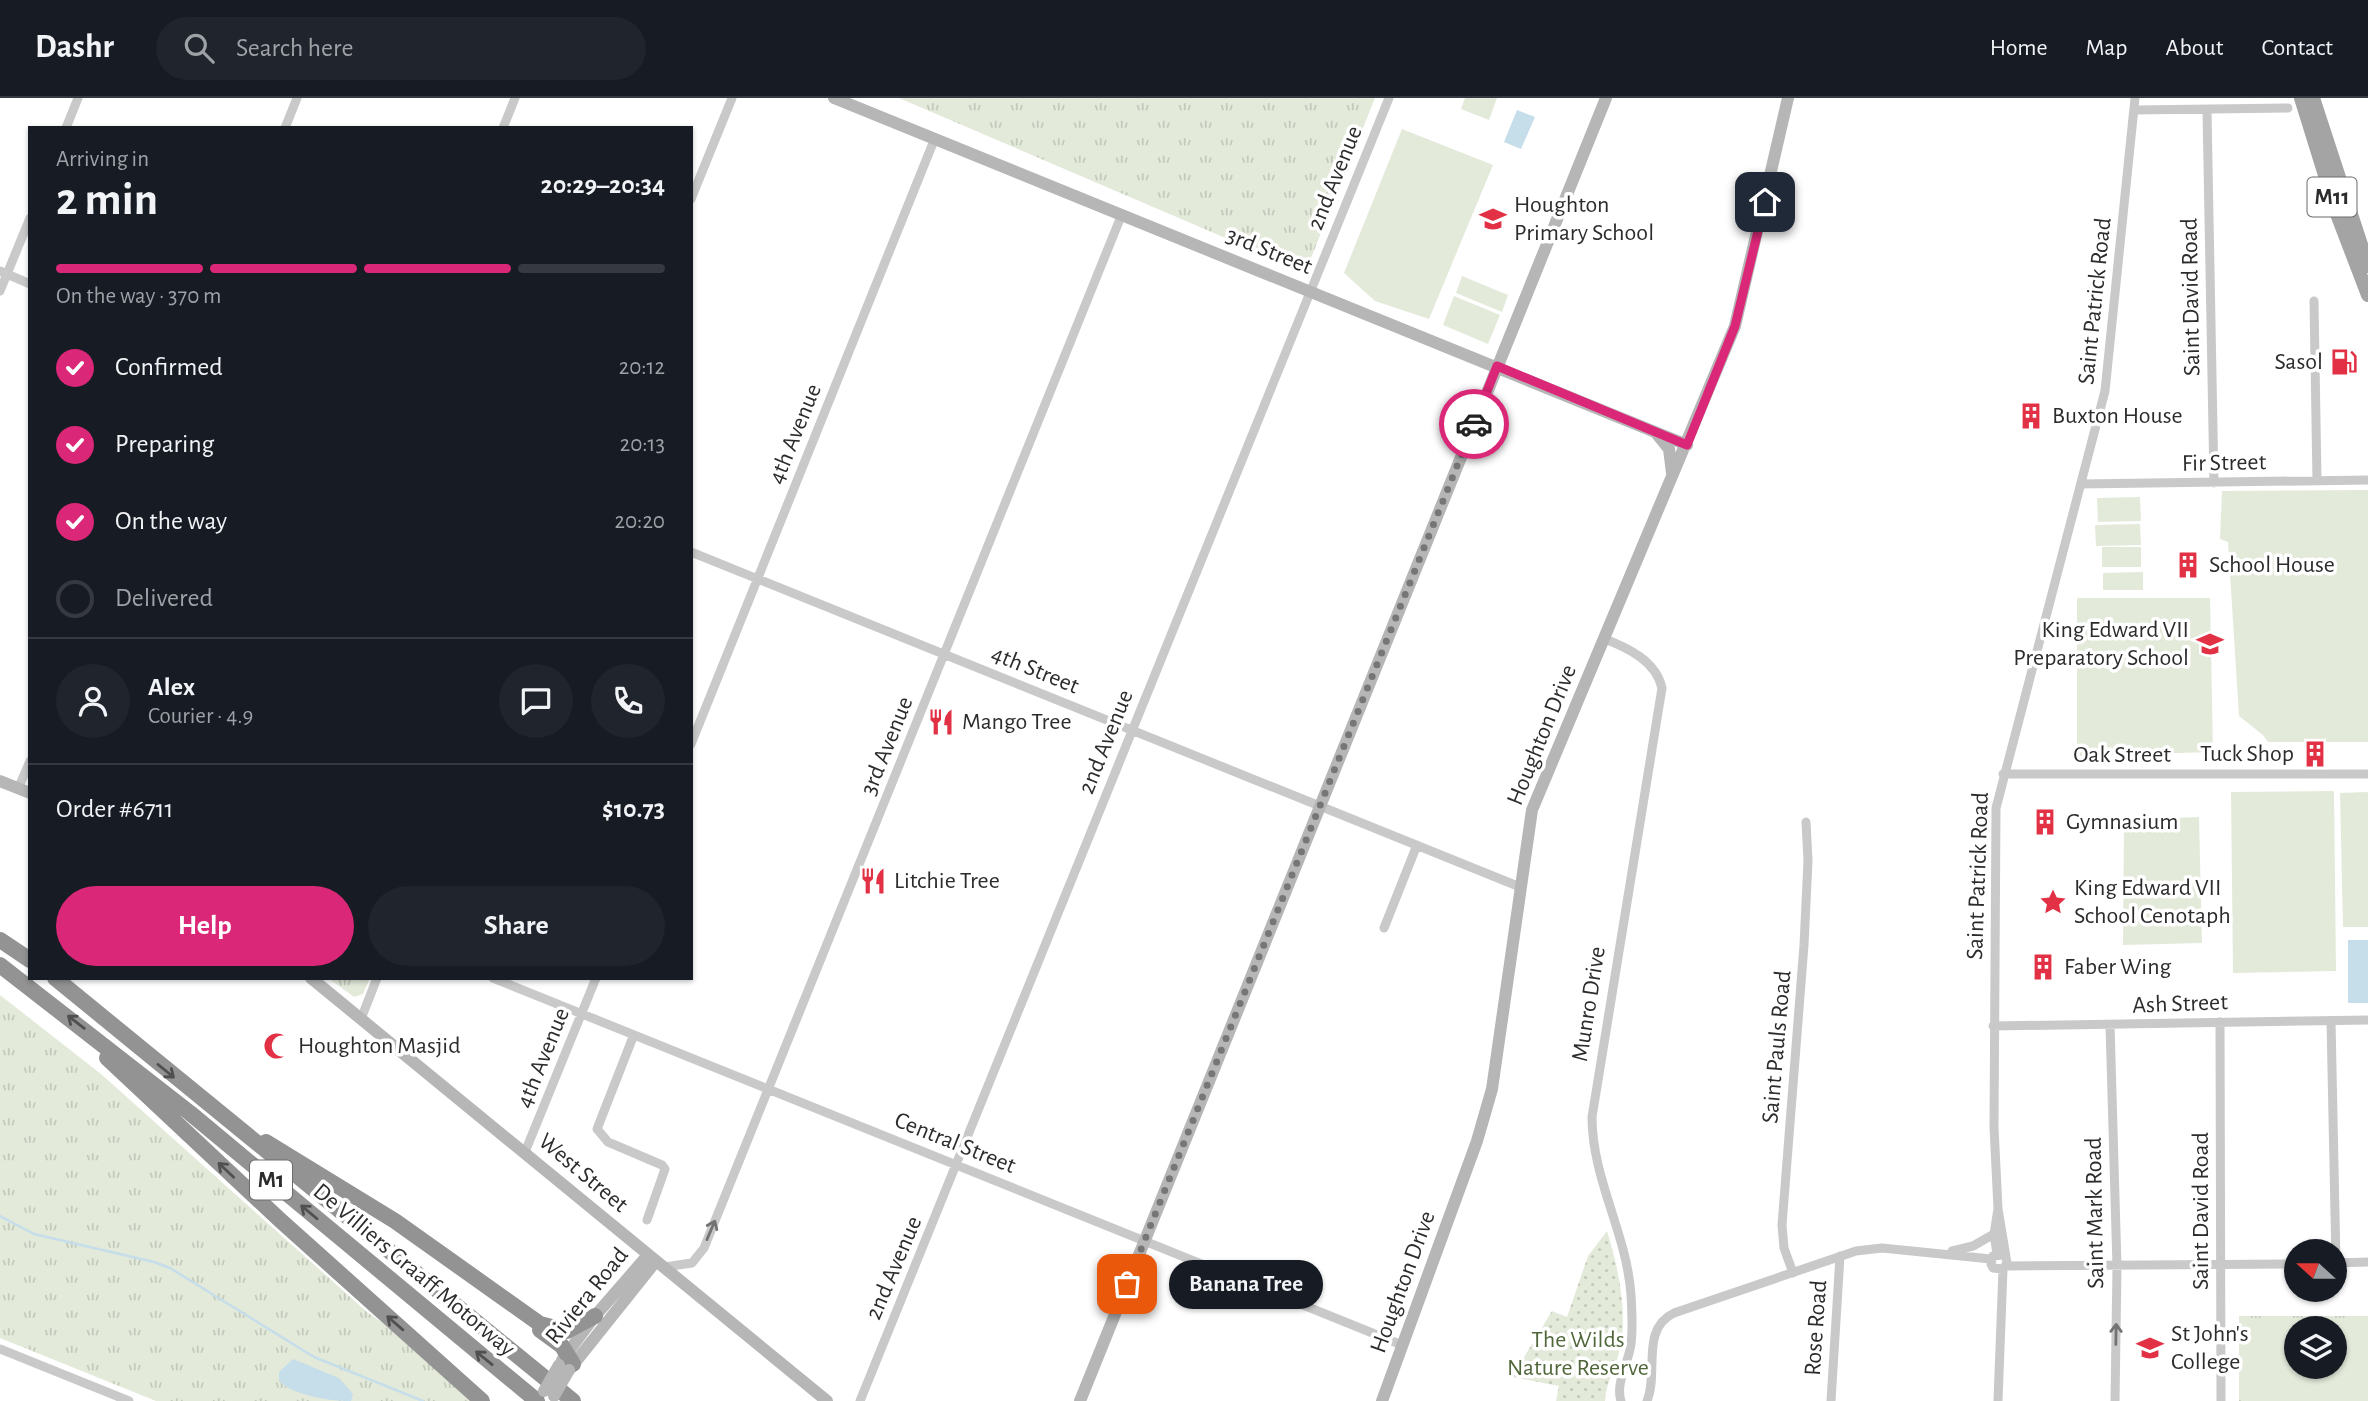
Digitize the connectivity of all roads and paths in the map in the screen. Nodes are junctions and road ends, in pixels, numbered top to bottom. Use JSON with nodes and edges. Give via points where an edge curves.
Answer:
{"nodes":[{"id":1,"x":78,"y":98,"type":"edge"},
{"id":2,"x":297,"y":98,"type":"edge"},
{"id":3,"x":515,"y":98,"type":"edge"},
{"id":4,"x":732,"y":98,"type":"edge"},
{"id":5,"x":834,"y":98,"type":"edge"},
{"id":6,"x":1389,"y":98,"type":"edge"},
{"id":7,"x":1605,"y":98,"type":"edge"},
{"id":8,"x":1788,"y":98,"type":"edge"},
{"id":9,"x":2135,"y":98,"type":"edge"},
{"id":10,"x":2301,"y":98,"type":"edge"},
{"id":11,"x":2313,"y":98,"type":"edge"},
{"id":12,"x":2288,"y":108,"type":"dead end"},
{"id":13,"x":2134,"y":110,"type":"junction"},
{"id":14,"x":2207,"y":110,"type":"junction"},
{"id":15,"x":67,"y":126,"type":"edge"},
{"id":16,"x":286,"y":126,"type":"edge"},
{"id":17,"x":504,"y":126,"type":"edge"},
{"id":18,"x":935,"y":138,"type":"junction"},
{"id":19,"x":693,"y":194,"type":"edge"},
{"id":20,"x":1122,"y":214,"type":"junction"},
{"id":21,"x":28,"y":222,"type":"edge"},
{"id":22,"x":2368,"y":266,"type":"edge"},
{"id":23,"x":4,"y":273,"type":"edge"},
{"id":24,"x":28,"y":283,"type":"edge"},
{"id":25,"x":1310,"y":290,"type":"junction"},
{"id":26,"x":0,"y":292,"type":"edge"},
{"id":27,"x":2368,"y":295,"type":"edge"},
{"id":28,"x":2314,"y":300,"type":"dead end"},
{"id":29,"x":1497,"y":366,"type":"junction"},
{"id":30,"x":1651,"y":428,"type":"junction"},
{"id":31,"x":1687,"y":445,"type":"junction"},
{"id":32,"x":1672,"y":478,"type":"junction"},
{"id":33,"x":2368,"y":480,"type":"edge"},
{"id":34,"x":2317,"y":481,"type":"junction"},
{"id":35,"x":2214,"y":483,"type":"junction"},
{"id":36,"x":2081,"y":484,"type":"junction"},
{"id":37,"x":693,"y":553,"type":"edge"},
{"id":38,"x":758,"y":579,"type":"junction"},
{"id":39,"x":1605,"y":639,"type":"junction"},
{"id":40,"x":945,"y":654,"type":"junction"},
{"id":41,"x":1131,"y":730,"type":"junction"},
{"id":42,"x":693,"y":739,"type":"edge"},
{"id":43,"x":28,"y":771,"type":"edge"},
{"id":44,"x":2003,"y":774,"type":"junction"},
{"id":45,"x":2368,"y":774,"type":"edge"},
{"id":46,"x":0,"y":781,"type":"edge"},
{"id":47,"x":24,"y":791,"type":"edge"},
{"id":48,"x":1320,"y":805,"type":"junction"},
{"id":49,"x":1806,"y":822,"type":"dead end"},
{"id":50,"x":1417,"y":845,"type":"junction"},
{"id":51,"x":1520,"y":887,"type":"junction"},
{"id":52,"x":1384,"y":928,"type":"dead end"},
{"id":53,"x":0,"y":940,"type":"edge"},
{"id":54,"x":28,"y":959,"type":"edge"},
{"id":55,"x":0,"y":965,"type":"edge"},
{"id":56,"x":57,"y":980,"type":"edge"},
{"id":57,"x":313,"y":980,"type":"edge"},
{"id":58,"x":376,"y":980,"type":"edge"},
{"id":59,"x":498,"y":980,"type":"edge"},
{"id":60,"x":595,"y":980,"type":"edge"},
{"id":61,"x":582,"y":1014,"type":"junction"},
{"id":62,"x":361,"y":1019,"type":"junction"},
{"id":63,"x":2368,"y":1020,"type":"edge"},
{"id":64,"x":2331,"y":1021,"type":"junction"},
{"id":65,"x":2220,"y":1022,"type":"junction"},
{"id":66,"x":2110,"y":1025,"type":"junction"},
{"id":67,"x":1993,"y":1026,"type":"junction"},
{"id":68,"x":632,"y":1037,"type":"junction"},
{"id":69,"x":99,"y":1040,"type":"junction"},
{"id":70,"x":769,"y":1090,"type":"junction"},
{"id":71,"x":241,"y":1132,"type":"junction"},
{"id":72,"x":525,"y":1152,"type":"junction"},
{"id":73,"x":957,"y":1167,"type":"junction"},
{"id":74,"x":1998,"y":1209,"type":"junction"},
{"id":75,"x":389,"y":1219,"type":"junction"},
{"id":76,"x":647,"y":1220,"type":"dead end"},
{"id":77,"x":1994,"y":1234,"type":"junction"},
{"id":78,"x":2335,"y":1239,"type":"edge"},
{"id":79,"x":1144,"y":1242,"type":"junction"},
{"id":80,"x":1933,"y":1253,"type":"junction"},
{"id":81,"x":1840,"y":1256,"type":"junction"},
{"id":82,"x":656,"y":1261,"type":"junction"},
{"id":83,"x":1999,"y":1262,"type":"junction"},
{"id":84,"x":2368,"y":1262,"type":"edge"},
{"id":85,"x":2347,"y":1263,"type":"edge"},
{"id":86,"x":2284,"y":1264,"type":"edge"},
{"id":87,"x":2221,"y":1265,"type":"junction"},
{"id":88,"x":2117,"y":1267,"type":"junction"},
{"id":89,"x":1793,"y":1273,"type":"junction"},
{"id":90,"x":595,"y":1317,"type":"junction"},
{"id":91,"x":1402,"y":1345,"type":"junction"},
{"id":92,"x":0,"y":1349,"type":"edge"},
{"id":93,"x":567,"y":1363,"type":"junction"},
{"id":94,"x":481,"y":1400,"type":"edge"},
{"id":95,"x":129,"y":1401,"type":"edge"},
{"id":96,"x":538,"y":1401,"type":"edge"},
{"id":97,"x":551,"y":1401,"type":"edge"},
{"id":98,"x":573,"y":1401,"type":"edge"},
{"id":99,"x":827,"y":1401,"type":"edge"},
{"id":100,"x":860,"y":1401,"type":"edge"},
{"id":101,"x":1080,"y":1401,"type":"edge"},
{"id":102,"x":1382,"y":1401,"type":"edge"},
{"id":103,"x":1621,"y":1401,"type":"edge"},
{"id":104,"x":1647,"y":1401,"type":"edge"},
{"id":105,"x":1831,"y":1401,"type":"edge"},
{"id":106,"x":1998,"y":1401,"type":"edge"},
{"id":107,"x":2115,"y":1401,"type":"edge"},
{"id":108,"x":2221,"y":1401,"type":"edge"}],
"edges":[{"from":1,"to":15,"type":"street"},
{"from":2,"to":16,"type":"street"},
{"from":3,"to":17,"type":"street"},
{"from":4,"to":19,"type":"street"},
{"from":5,"to":18,"type":"main road","name":"3rd Street"},
{"from":6,"to":25,"type":"street","name":"2nd Avenue"},
{"from":7,"to":29,"type":"main road"},
{"from":8,"to":31,"type":"main road","name":"Houghton Drive","via":[[1742,302]]},
{"from":9,"to":13,"type":"street","name":"Saint Patrick Road"},
{"from":10,"to":27,"type":"main road","number":"M11"},
{"from":11,"to":22,"type":"main road","number":"M11"},
{"from":12,"to":14,"type":"street"},
{"from":13,"to":14,"type":"street"},
{"from":13,"to":36,"type":"street","name":"Saint Patrick Road","via":[[2108,373]]},
{"from":14,"to":35,"type":"street","name":"Saint David Road"},
{"from":18,"to":20,"type":"main road","name":"3rd Street"},
{"from":18,"to":38,"type":"street","name":"4th Avenue"},
{"from":20,"to":25,"type":"main road","name":"3rd Street"},
{"from":20,"to":40,"type":"street","name":"3rd Avenue"},
{"from":21,"to":23,"type":"street"},
{"from":23,"to":24,"type":"street"},
{"from":23,"to":26,"type":"street"},
{"from":25,"to":29,"type":"main road","name":"3rd Street"},
{"from":25,"to":41,"type":"street","name":"2nd Avenue"},
{"from":28,"to":34,"type":"street"},
{"from":29,"to":30,"type":"main road","name":"3rd Street"},
{"from":29,"to":48,"type":"main road"},
{"from":30,"to":31,"type":"main road","name":"3rd Street"},
{"from":30,"to":32,"type":"main road","via":[[1669,449]]},
{"from":31,"to":32,"type":"main road","name":"Houghton Drive"},
{"from":32,"to":39,"type":"main road","name":"Houghton Drive"},
{"from":33,"to":34,"type":"street","name":"Fir Street"},
{"from":34,"to":35,"type":"street","name":"Fir Street"},
{"from":35,"to":36,"type":"street","name":"Fir Street"},
{"from":36,"to":44,"type":"street","name":"Saint Patrick Road"},
{"from":37,"to":38,"type":"street","name":"4th Street"},
{"from":38,"to":40,"type":"street","name":"4th Street"},
{"from":38,"to":42,"type":"street","name":"4th Avenue"},
{"from":39,"to":51,"type":"main road","name":"Houghton Drive","via":[[1532,810]]},
{"from":39,"to":103,"type":"street","name":"Munro Drive","via":[[1646,662],[1662,688],[1592,1116],[1597,1163],[1625,1253],[1631,1292],[1632,1337],[1619,1387]]},
{"from":40,"to":41,"type":"street","name":"4th Street"},
{"from":40,"to":70,"type":"street","name":"3rd Avenue"},
{"from":41,"to":48,"type":"street","name":"4th Street"},
{"from":41,"to":73,"type":"street","name":"2nd Avenue"},
{"from":43,"to":47,"type":"street"},
{"from":44,"to":45,"type":"street","name":"Oak Street"},
{"from":44,"to":67,"type":"street","name":"Saint Patrick Road","via":[[1994,829]]},
{"from":46,"to":47,"type":"main road"},
{"from":48,"to":50,"type":"street","name":"4th Street"},
{"from":48,"to":79,"type":"main road"},
{"from":49,"to":89,"type":"street","name":"Saint Pauls Road","via":[[1804,945],[1782,1225]]},
{"from":50,"to":51,"type":"street","name":"4th Street"},
{"from":50,"to":52,"type":"street"},
{"from":51,"to":91,"type":"main road","name":"Houghton Drive","via":[[1492,1089]]},
{"from":53,"to":54,"type":"highway"},
{"from":69,"to":55,"type":"highway","name":"De Villiers Graaff Motorway","number":"M1","one_way":true},
{"from":56,"to":71,"type":"highway","number":"M1","one_way":true},
{"from":57,"to":62,"type":"main road","name":"West Street"},
{"from":58,"to":62,"type":"street"},
{"from":59,"to":61,"type":"street","name":"Central Street"},
{"from":60,"to":61,"type":"street","name":"4th Avenue"},
{"from":61,"to":68,"type":"street","name":"Central Street"},
{"from":61,"to":72,"type":"street","name":"4th Avenue"},
{"from":62,"to":72,"type":"main road","name":"West Street"},
{"from":63,"to":64,"type":"street","name":"Ash Street"},
{"from":64,"to":65,"type":"street","name":"Ash Street"},
{"from":64,"to":78,"type":"street"},
{"from":65,"to":66,"type":"street","name":"Ash Street"},
{"from":65,"to":87,"type":"street","name":"Saint David Road"},
{"from":66,"to":67,"type":"street","name":"Ash Street"},
{"from":66,"to":88,"type":"street","name":"Saint Mark Road"},
{"from":67,"to":74,"type":"street","name":"Saint Patrick Road"},
{"from":68,"to":70,"type":"street","name":"Central Street"},
{"from":68,"to":76,"type":"street","via":[[597,1129],[608,1142],[665,1169]]},
{"from":94,"to":69,"type":"highway","one_way":true,"via":[[112,1065]]},
{"from":96,"to":69,"type":"highway","name":"De Villiers Graaff Motorway","number":"M1","one_way":true},
{"from":70,"to":73,"type":"street","name":"Central Street"},
{"from":82,"to":70,"type":"street","name":"3rd Avenue","one_way":true,"via":[[686,1266],[699,1256]]},
{"from":71,"to":75,"type":"highway","via":[[282,1151]]},
{"from":71,"to":98,"type":"highway","number":"M1"},
{"from":72,"to":82,"type":"main road","name":"West Street"},
{"from":73,"to":79,"type":"street","name":"Central Street"},
{"from":73,"to":100,"type":"street","name":"2nd Avenue"},
{"from":74,"to":77,"type":"street","name":"Saint Patrick Road"},
{"from":74,"to":83,"type":"street","name":"Saint Patrick Road","via":[[2002,1218]]},
{"from":75,"to":90,"type":"highway","via":[[540,1324],[567,1331]]},
{"from":75,"to":93,"type":"highway","via":[[551,1337]]},
{"from":77,"to":80,"type":"street","via":[[1968,1248]]},
{"from":77,"to":83,"type":"street","name":"Saint Patrick Road"},
{"from":79,"to":91,"type":"street","name":"Central Street"},
{"from":79,"to":101,"type":"main road"},
{"from":80,"to":81,"type":"street","via":[[1882,1248]]},
{"from":80,"to":83,"type":"street"},
{"from":81,"to":89,"type":"street"},
{"from":81,"to":105,"type":"street","name":"Rose Road"},
{"from":82,"to":90,"type":"main road","name":"Riviera Road"},
{"from":82,"to":93,"type":"main road","name":"Riviera Road"},
{"from":82,"to":99,"type":"main road","name":"West Street"},
{"from":83,"to":88,"type":"street"},
{"from":83,"to":106,"type":"street","name":"Saint Patrick Road"},
{"from":84,"to":85,"type":"street"},
{"from":86,"to":87,"type":"street"},
{"from":87,"to":88,"type":"street"},
{"from":87,"to":108,"type":"street","name":"Saint David Road"},
{"from":107,"to":88,"type":"street","name":"Saint Mark Road","one_way":true},
{"from":89,"to":104,"type":"street","via":[[1665,1319],[1654,1339]]},
{"from":90,"to":93,"type":"main road","name":"Riviera Road"},
{"from":91,"to":102,"type":"main road","name":"Houghton Drive"},
{"from":92,"to":95,"type":"street"},
{"from":93,"to":96,"type":"main road","name":"Riviera Road","bridge":true},
{"from":93,"to":97,"type":"main road","name":"Riviera Road","bridge":true}]}
